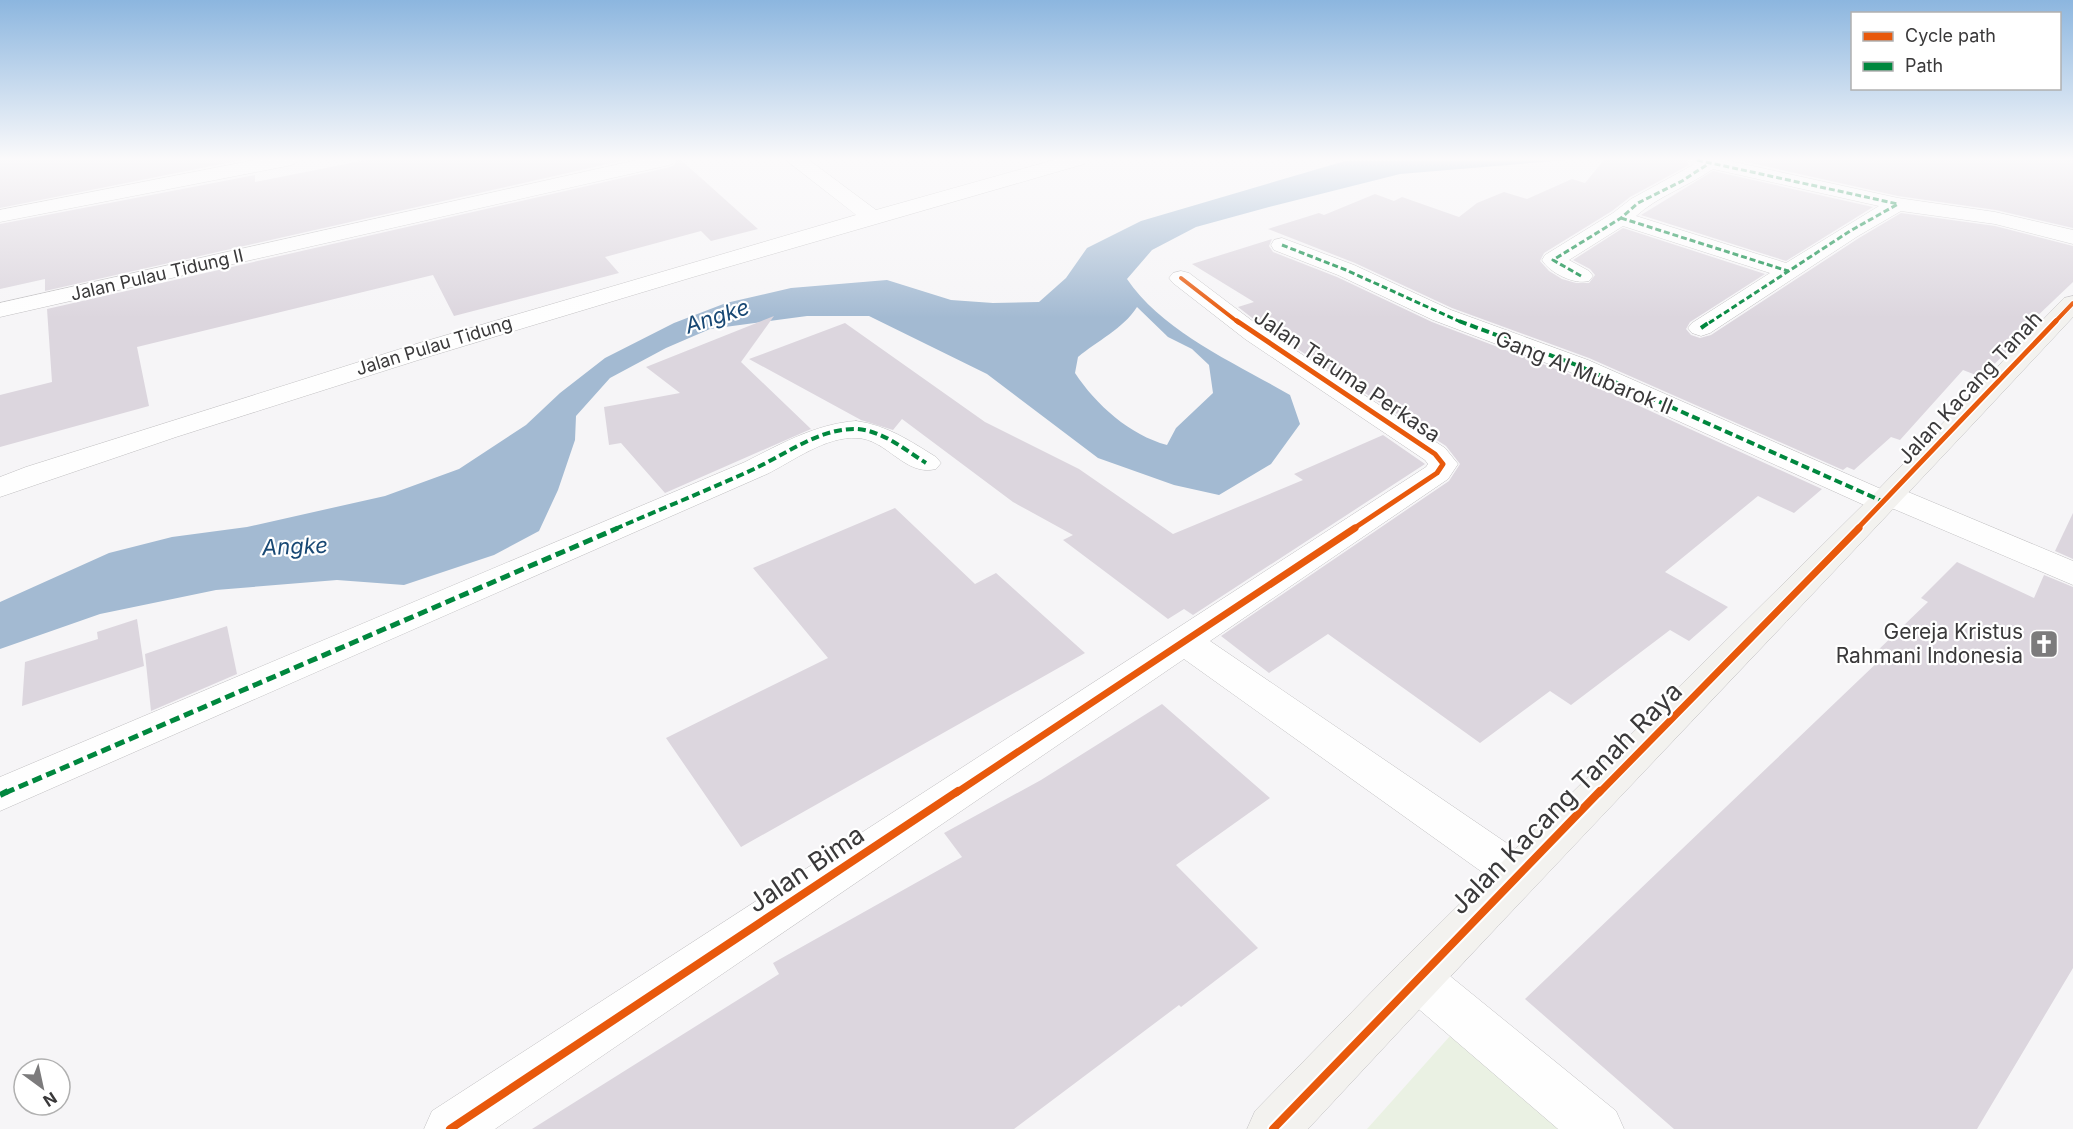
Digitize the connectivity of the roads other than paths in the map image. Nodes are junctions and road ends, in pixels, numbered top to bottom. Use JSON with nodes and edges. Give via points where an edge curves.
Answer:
{"nodes":[{"id":1,"x":17,"y":213,"type":"edge"},
{"id":2,"x":431,"y":213,"type":"edge"},
{"id":3,"x":866,"y":213,"type":"edge"},
{"id":4,"x":888,"y":213,"type":"edge"},
{"id":5,"x":1627,"y":213,"type":"edge"},
{"id":6,"x":1883,"y":213,"type":"edge"},
{"id":7,"x":1958,"y":213,"type":"edge"},
{"id":8,"x":0,"y":216,"type":"edge"},
{"id":9,"x":872,"y":217,"type":"junction"},
{"id":10,"x":1621,"y":218,"type":"junction"},
{"id":11,"x":2073,"y":237,"type":"edge"},
{"id":12,"x":1282,"y":245,"type":"dead end"},
{"id":13,"x":1788,"y":271,"type":"junction"},
{"id":14,"x":1581,"y":276,"type":"dead end"},
{"id":15,"x":1181,"y":278,"type":"dead end"},
{"id":16,"x":2073,"y":303,"type":"edge"},
{"id":17,"x":0,"y":310,"type":"edge"},
{"id":18,"x":1701,"y":328,"type":"dead end"},
{"id":19,"x":926,"y":463,"type":"dead end"},
{"id":20,"x":0,"y":489,"type":"edge"},
{"id":21,"x":1887,"y":499,"type":"junction"},
{"id":22,"x":2073,"y":573,"type":"edge"},
{"id":23,"x":1184,"y":641,"type":"junction"},
{"id":24,"x":0,"y":795,"type":"edge"},
{"id":25,"x":1518,"y":874,"type":"junction"},
{"id":26,"x":1417,"y":978,"type":"junction"},
{"id":27,"x":450,"y":1129,"type":"edge"},
{"id":28,"x":1273,"y":1129,"type":"edge"},
{"id":29,"x":1598,"y":1129,"type":"edge"}],
"edges":[{"from":1,"to":8,"type":"street"},
{"from":2,"to":17,"type":"street","name":"Jalan Pulau Tidung II"},
{"from":3,"to":9,"type":"street"},
{"from":4,"to":9,"type":"street","name":"Jalan Pulau Tidung"},
{"from":5,"to":10,"type":"street"},
{"from":6,"to":13,"type":"street"},
{"from":7,"to":11,"type":"street"},
{"from":9,"to":20,"type":"street","name":"Jalan Pulau Tidung","via":[[350,371],[37,473]]},
{"from":10,"to":13,"type":"street"},
{"from":10,"to":14,"type":"street","via":[[1553,260]]},
{"from":12,"to":21,"type":"street","name":"Gang Al Mubarok II","via":[[1442,315],[1579,366]]},
{"from":13,"to":18,"type":"street"},
{"from":15,"to":23,"type":"street","name":"Jalan Taruma Perkasa","via":[[1254,334],[1443,464],[1437,473]]},
{"from":16,"to":21,"type":"street","name":"Jalan Kacang Tanah"},
{"from":19,"to":24,"type":"street","via":[[870,431],[846,428]]},
{"from":21,"to":22,"type":"street","name":"Gang Al Mubarok II"},
{"from":21,"to":25,"type":"street","name":"Jalan Kacang Tanah Raya"},
{"from":23,"to":25,"type":"street"},
{"from":23,"to":27,"type":"street","name":"Jalan Bima"},
{"from":25,"to":26,"type":"street","name":"Jalan Kacang Tanah Raya"},
{"from":26,"to":28,"type":"street","name":"Jalan Kacang Tanah Raya"},
{"from":26,"to":29,"type":"street"}]}
